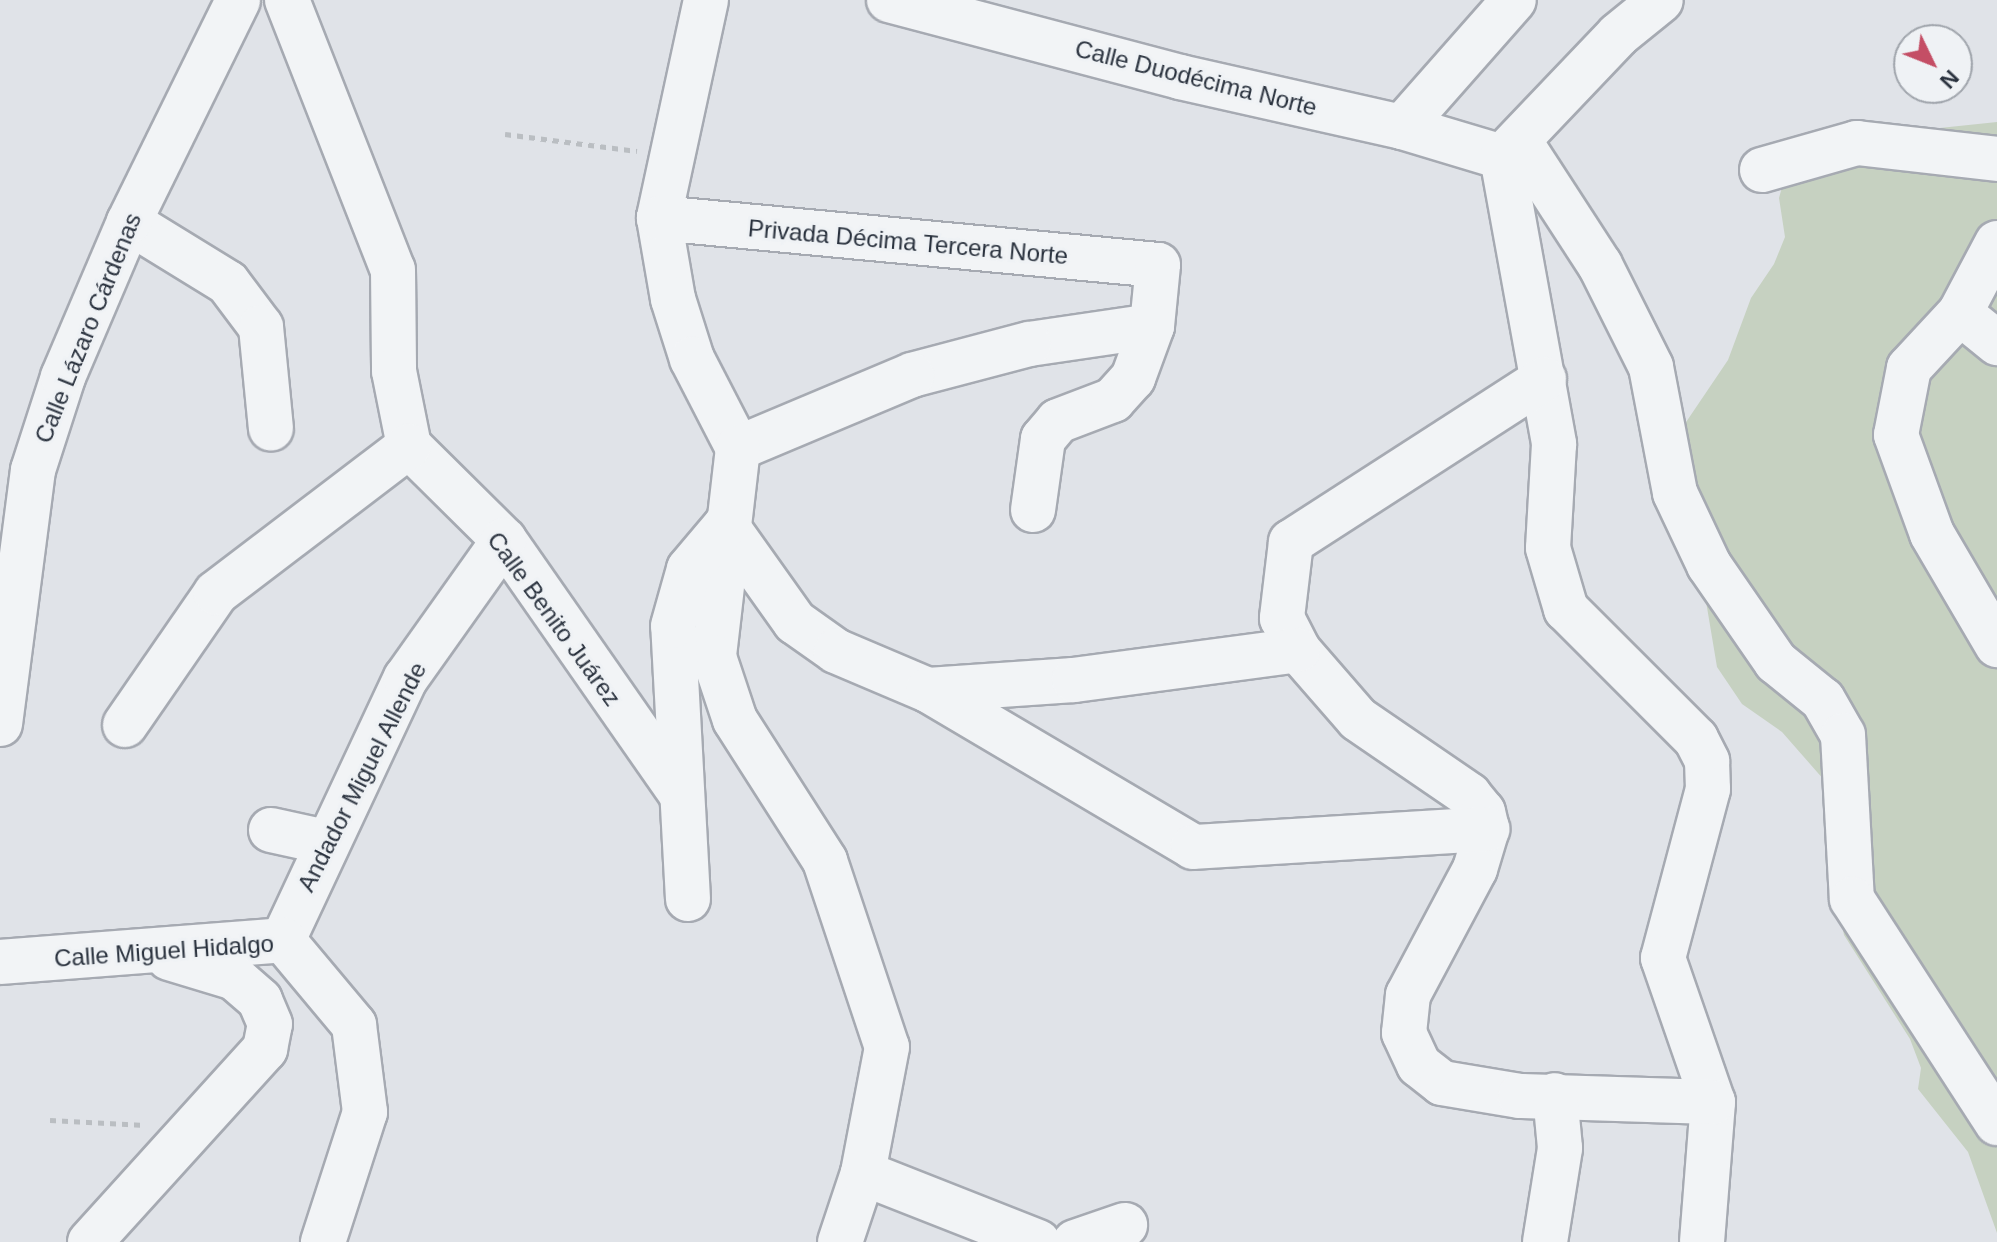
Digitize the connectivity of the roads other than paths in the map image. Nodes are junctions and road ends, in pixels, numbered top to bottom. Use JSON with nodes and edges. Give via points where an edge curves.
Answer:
{"nodes":[{"id":1,"x":238,"y":0,"type":"edge"},
{"id":2,"x":287,"y":0,"type":"edge"},
{"id":3,"x":706,"y":0,"type":"edge"},
{"id":4,"x":889,"y":0,"type":"edge"},
{"id":5,"x":1514,"y":0,"type":"edge"},
{"id":6,"x":1661,"y":0,"type":"edge"},
{"id":7,"x":1402,"y":127,"type":"junction"},
{"id":8,"x":1511,"y":150,"type":"junction"},
{"id":9,"x":1997,"y":159,"type":"edge"},
{"id":10,"x":1762,"y":170,"type":"dead end"},
{"id":11,"x":659,"y":218,"type":"junction"},
{"id":12,"x":129,"y":222,"type":"junction"},
{"id":13,"x":1997,"y":243,"type":"edge"},
{"id":14,"x":1960,"y":313,"type":"junction"},
{"id":15,"x":1152,"y":326,"type":"junction"},
{"id":16,"x":1997,"y":343,"type":"edge"},
{"id":17,"x":1544,"y":379,"type":"junction"},
{"id":18,"x":271,"y":429,"type":"dead end"},
{"id":19,"x":409,"y":446,"type":"junction"},
{"id":20,"x":738,"y":448,"type":"junction"},
{"id":21,"x":1033,"y":510,"type":"dead end"},
{"id":22,"x":726,"y":525,"type":"junction"},
{"id":23,"x":504,"y":540,"type":"junction"},
{"id":24,"x":1997,"y":645,"type":"edge"},
{"id":25,"x":1298,"y":650,"type":"junction"},
{"id":26,"x":928,"y":690,"type":"junction"},
{"id":27,"x":0,"y":724,"type":"edge"},
{"id":28,"x":125,"y":725,"type":"dead end"},
{"id":29,"x":680,"y":792,"type":"junction"},
{"id":30,"x":1487,"y":829,"type":"junction"},
{"id":31,"x":271,"y":830,"type":"dead end"},
{"id":32,"x":326,"y":842,"type":"junction"},
{"id":33,"x":688,"y":899,"type":"dead end"},
{"id":34,"x":283,"y":940,"type":"junction"},
{"id":35,"x":144,"y":951,"type":"junction"},
{"id":36,"x":0,"y":962,"type":"edge"},
{"id":37,"x":1555,"y":1095,"type":"junction"},
{"id":38,"x":1713,"y":1102,"type":"junction"},
{"id":39,"x":1997,"y":1123,"type":"edge"},
{"id":40,"x":863,"y":1173,"type":"junction"},
{"id":41,"x":1125,"y":1225,"type":"dead end"},
{"id":42,"x":90,"y":1242,"type":"edge"},
{"id":43,"x":323,"y":1242,"type":"edge"},
{"id":44,"x":840,"y":1242,"type":"edge"},
{"id":45,"x":1038,"y":1242,"type":"edge"},
{"id":46,"x":1075,"y":1242,"type":"edge"},
{"id":47,"x":1545,"y":1242,"type":"edge"},
{"id":48,"x":1702,"y":1242,"type":"edge"}],
"edges":[{"from":1,"to":12,"type":"street","name":"Calle Lázaro Cárdenas"},
{"from":2,"to":19,"type":"street","via":[[393,270],[394,371]]},
{"from":3,"to":11,"type":"street"},
{"from":4,"to":7,"type":"street","name":"Calle Duodécima Norte","via":[[1180,77]]},
{"from":5,"to":7,"type":"street"},
{"from":6,"to":8,"type":"street","via":[[1618,35]]},
{"from":7,"to":8,"type":"street","name":"Calle Duodécima Norte"},
{"from":8,"to":17,"type":"street"},
{"from":8,"to":39,"type":"street","via":[[1600,265],[1651,367],[1675,493],[1709,565],[1776,662],[1823,700],[1843,735],[1852,899]]},
{"from":9,"to":10,"type":"street","via":[[1857,143]]},
{"from":11,"to":15,"type":"street","name":"Privada Décima Tercera Norte","via":[[1158,265]]},
{"from":11,"to":20,"type":"street","via":[[673,299],[692,359]]},
{"from":12,"to":18,"type":"street","via":[[228,283],[261,327]]},
{"from":12,"to":27,"type":"street","name":"Calle Lázaro Cárdenas","via":[[63,377],[33,470]]},
{"from":13,"to":14,"type":"street"},
{"from":14,"to":16,"type":"street"},
{"from":14,"to":24,"type":"street","via":[[1909,368],[1896,435],[1932,534]]},
{"from":15,"to":20,"type":"street","via":[[1029,344],[912,375]]},
{"from":15,"to":21,"type":"street","via":[[1133,378],[1113,400],[1058,421],[1043,439]]},
{"from":17,"to":25,"type":"street","via":[[1291,542],[1282,618]]},
{"from":17,"to":38,"type":"street","via":[[1554,444],[1548,548],[1566,609],[1696,739],[1707,761],[1708,789],[1663,958]]},
{"from":19,"to":23,"type":"street","name":"Calle Benito Juárez"},
{"from":19,"to":28,"type":"street","via":[[216,593]]},
{"from":20,"to":22,"type":"street"},
{"from":22,"to":26,"type":"street","via":[[795,622],[836,651]]},
{"from":22,"to":29,"type":"street","via":[[689,569],[673,626]]},
{"from":22,"to":40,"type":"street","via":[[714,657],[735,720],[825,861],[887,1047]]},
{"from":23,"to":29,"type":"street","name":"Calle Benito Juárez"},
{"from":23,"to":32,"type":"street","name":"Andador Miguel Allende","via":[[406,678]]},
{"from":25,"to":26,"type":"street","via":[[1074,680]]},
{"from":25,"to":30,"type":"street","via":[[1358,719],[1469,795],[1483,812]]},
{"from":26,"to":30,"type":"street","via":[[1193,847]]},
{"from":29,"to":33,"type":"street"},
{"from":30,"to":37,"type":"street","via":[[1475,869],[1408,995],[1404,1033],[1419,1065],[1442,1083],[1520,1096]]},
{"from":31,"to":32,"type":"street"},
{"from":32,"to":34,"type":"street","name":"Andador Miguel Allende"},
{"from":34,"to":35,"type":"street","name":"Calle Miguel Hidalgo"},
{"from":34,"to":43,"type":"street","name":"Calle Miguel Hidalgo","via":[[354,1025],[365,1112]]},
{"from":35,"to":36,"type":"street","name":"Calle Miguel Hidalgo"},
{"from":35,"to":42,"type":"street","via":[[235,978],[260,1000],[270,1024],[265,1049]]},
{"from":37,"to":38,"type":"street"},
{"from":37,"to":47,"type":"street","via":[[1560,1148]]},
{"from":38,"to":48,"type":"street"},
{"from":40,"to":44,"type":"street"},
{"from":40,"to":45,"type":"street"},
{"from":41,"to":46,"type":"street"}]}
